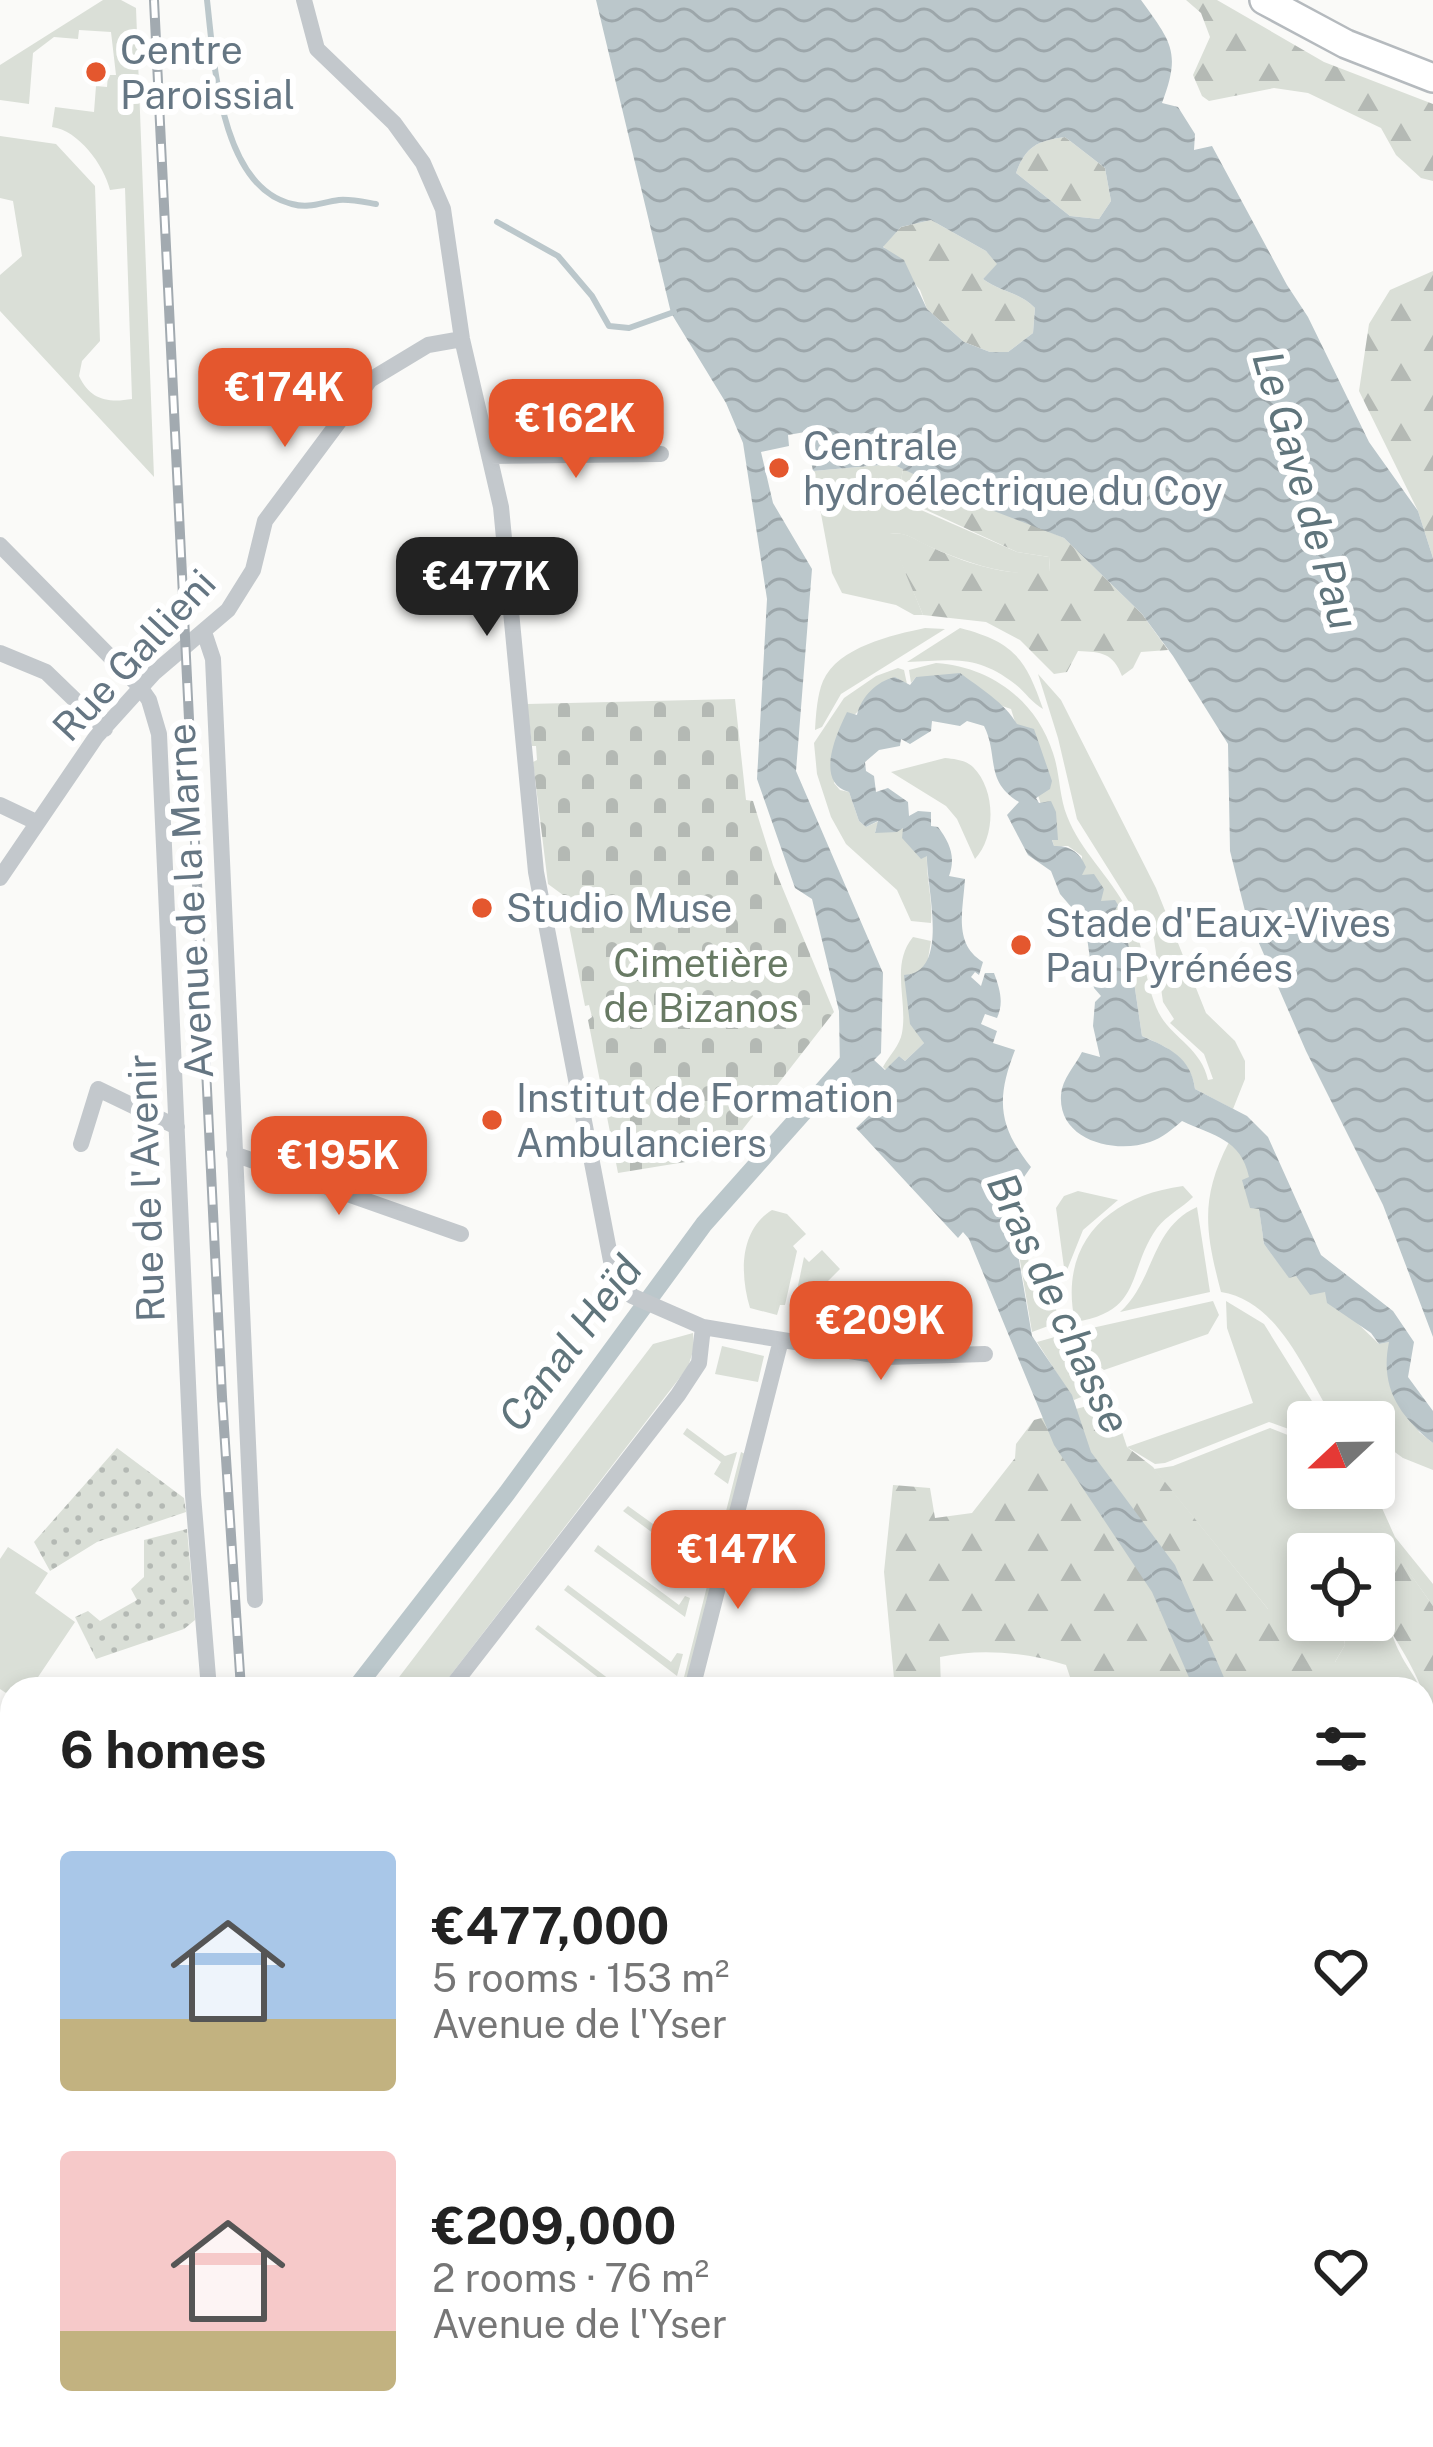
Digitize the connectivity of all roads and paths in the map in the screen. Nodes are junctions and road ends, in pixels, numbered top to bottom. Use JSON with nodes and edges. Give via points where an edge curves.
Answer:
{"nodes":[{"id":1,"x":304,"y":0,"type":"edge"},
{"id":2,"x":1264,"y":0,"type":"edge"},
{"id":3,"x":1433,"y":78,"type":"edge"},
{"id":4,"x":462,"y":339,"type":"junction"},
{"id":5,"x":662,"y":454,"type":"dead end"},
{"id":6,"x":489,"y":456,"type":"junction"},
{"id":7,"x":0,"y":545,"type":"edge"},
{"id":8,"x":204,"y":632,"type":"junction"},
{"id":9,"x":0,"y":653,"type":"edge"},
{"id":10,"x":140,"y":687,"type":"junction"},
{"id":11,"x":105,"y":729,"type":"junction"},
{"id":12,"x":0,"y":805,"type":"edge"},
{"id":13,"x":36,"y":822,"type":"junction"},
{"id":14,"x":0,"y":878,"type":"edge"},
{"id":15,"x":177,"y":1127,"type":"junction"},
{"id":16,"x":80,"y":1144,"type":"dead end"},
{"id":17,"x":234,"y":1154,"type":"junction"},
{"id":18,"x":461,"y":1234,"type":"dead end"},
{"id":19,"x":703,"y":1327,"type":"junction"},
{"id":20,"x":782,"y":1340,"type":"junction"},
{"id":21,"x":985,"y":1354,"type":"dead end"},
{"id":22,"x":255,"y":1600,"type":"dead end"},
{"id":23,"x":208,"y":1677,"type":"edge"},
{"id":24,"x":459,"y":1677,"type":"edge"},
{"id":25,"x":695,"y":1677,"type":"edge"}],
"edges":[{"from":1,"to":4,"type":"street","via":[[317,49],[394,123],[423,163],[442,208]]},
{"from":2,"to":3,"type":"main road"},
{"from":4,"to":6,"type":"street"},
{"from":4,"to":8,"type":"street","name":"Rue Gallieni","via":[[428,345],[370,380],[265,520],[246,584]]},
{"from":5,"to":6,"type":"street"},
{"from":6,"to":19,"type":"street","via":[[501,507],[536,872],[611,1261],[632,1296]]},
{"from":7,"to":10,"type":"street"},
{"from":8,"to":10,"type":"street","name":"Rue Gallieni"},
{"from":8,"to":17,"type":"street","name":"Avenue de la Marne","via":[[213,659]]},
{"from":9,"to":11,"type":"street","via":[[46,672]]},
{"from":10,"to":11,"type":"street","name":"Rue Gallieni"},
{"from":10,"to":15,"type":"street","name":"Rue de l'Avenir","via":[[159,734]]},
{"from":11,"to":13,"type":"street","name":"Rue Gallieni"},
{"from":12,"to":13,"type":"street"},
{"from":13,"to":14,"type":"street","name":"Rue Gallieni"},
{"from":15,"to":16,"type":"street","via":[[98,1089]]},
{"from":15,"to":23,"type":"street","name":"Rue de l'Avenir"},
{"from":17,"to":18,"type":"street"},
{"from":17,"to":22,"type":"street","name":"Avenue de la Marne"},
{"from":19,"to":20,"type":"street"},
{"from":19,"to":24,"type":"street","via":[[699,1363],[679,1395]]},
{"from":20,"to":21,"type":"street","via":[[886,1357]]},
{"from":20,"to":25,"type":"street"}]}
